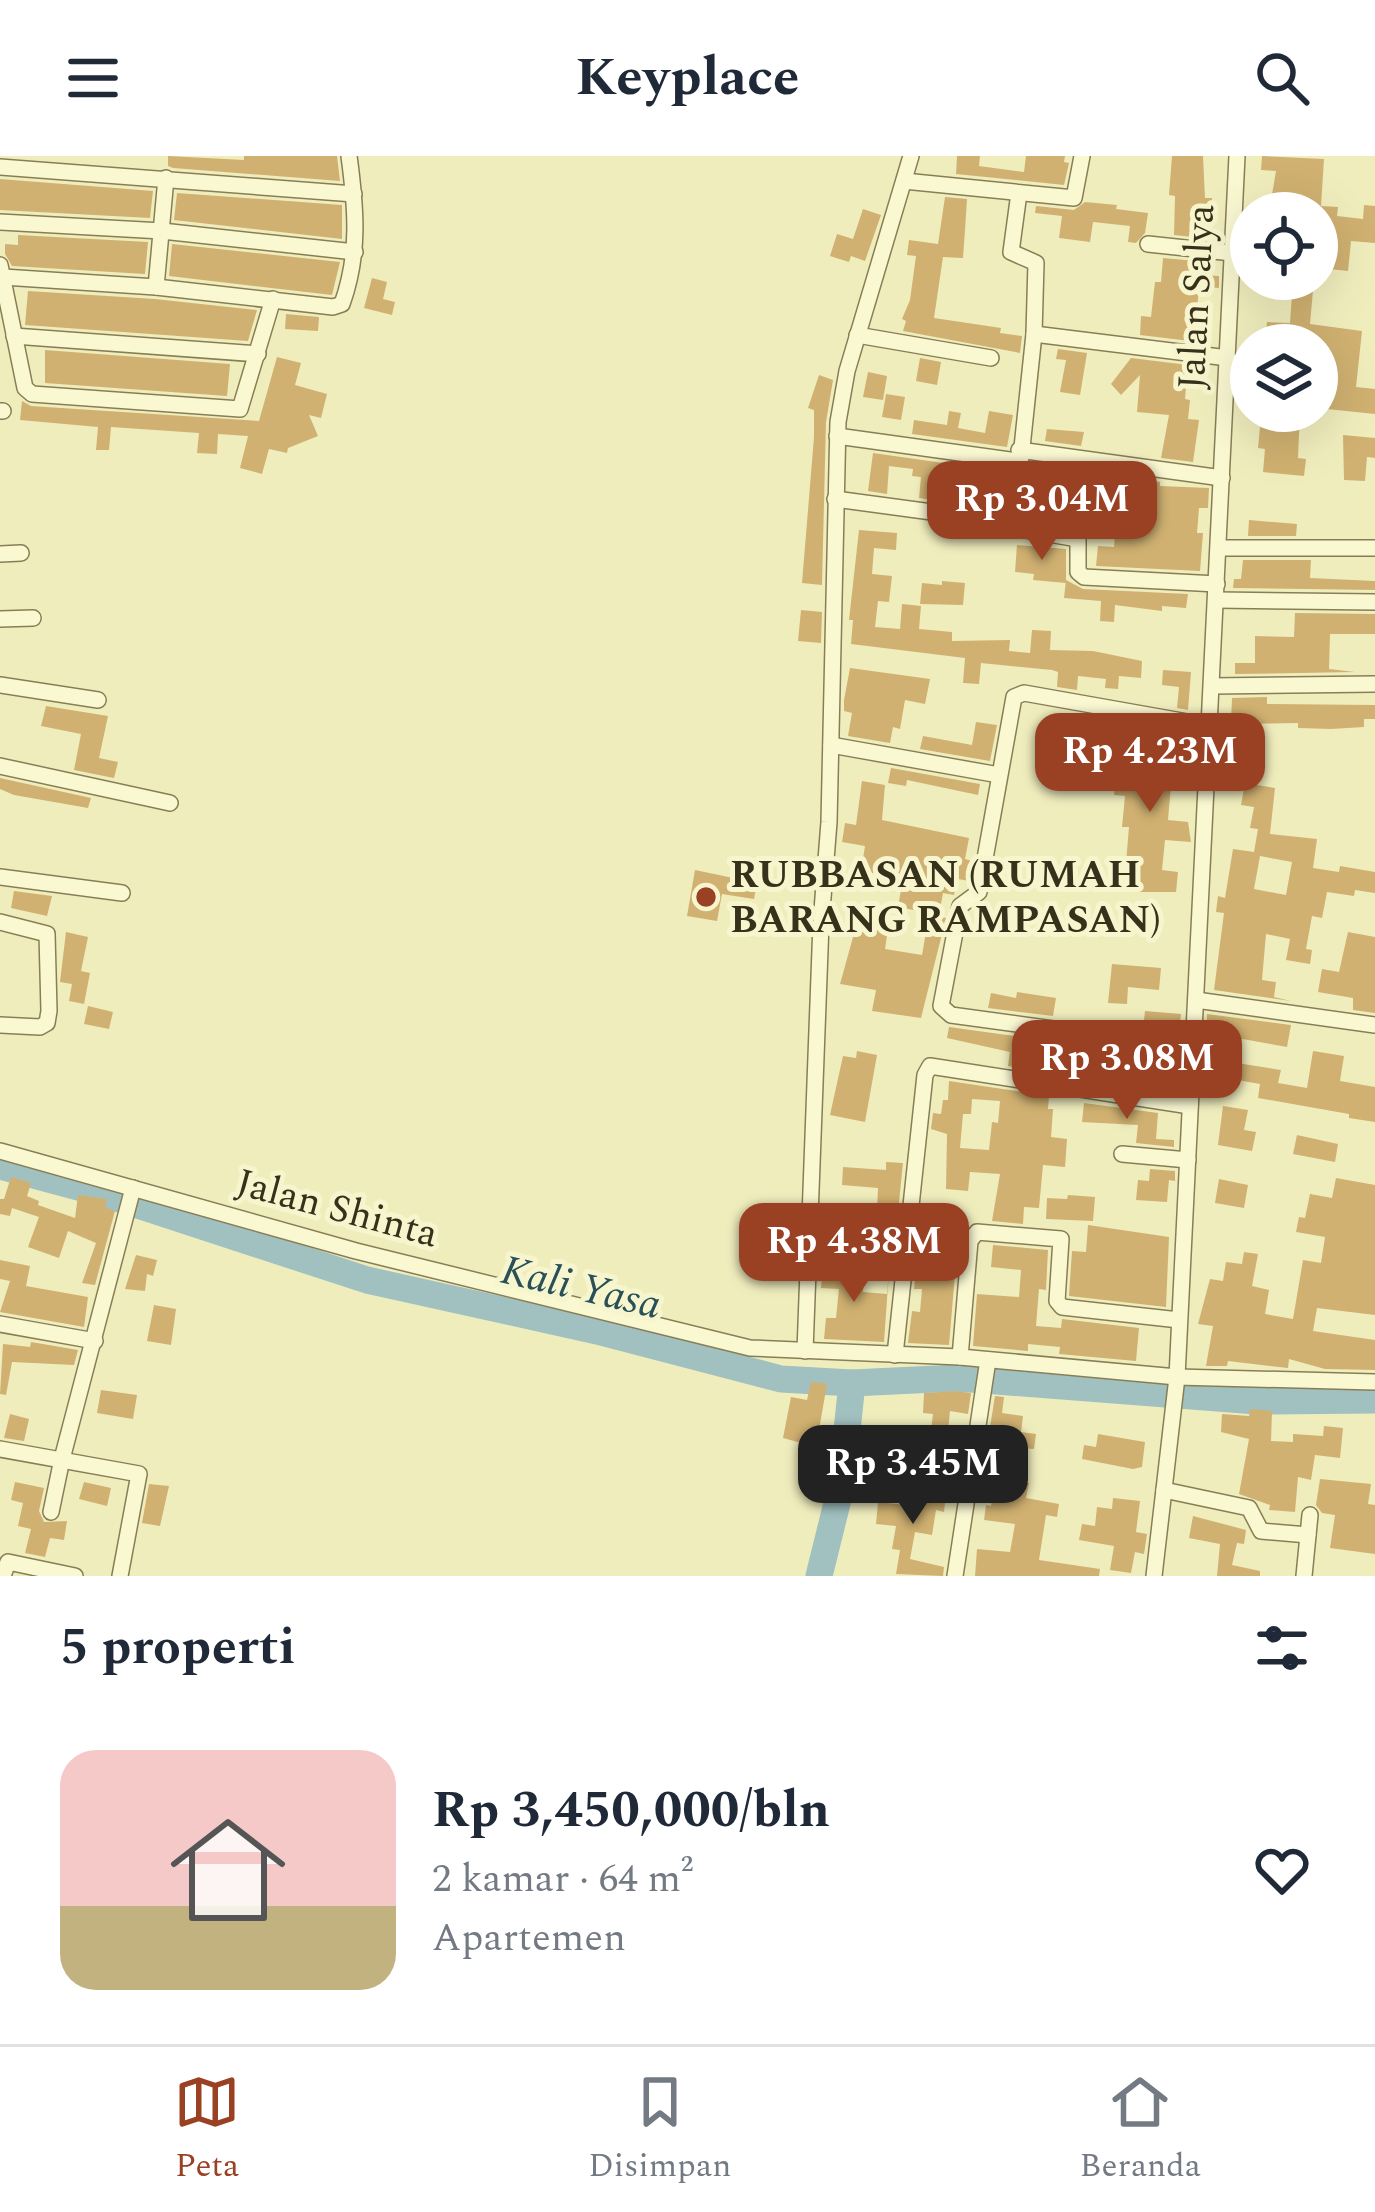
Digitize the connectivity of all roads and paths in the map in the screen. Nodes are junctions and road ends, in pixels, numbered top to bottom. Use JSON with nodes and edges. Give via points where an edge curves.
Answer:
{"nodes":[{"id":1,"x":158,"y":156,"type":"edge"},
{"id":2,"x":349,"y":156,"type":"edge"},
{"id":3,"x":911,"y":156,"type":"edge"},
{"id":4,"x":1082,"y":156,"type":"edge"},
{"id":5,"x":1237,"y":156,"type":"edge"},
{"id":6,"x":86,"y":164,"type":"edge"},
{"id":7,"x":0,"y":167,"type":"edge"},
{"id":8,"x":162,"y":177,"type":"junction"},
{"id":9,"x":904,"y":181,"type":"junction"},
{"id":10,"x":1235,"y":192,"type":"edge"},
{"id":11,"x":354,"y":194,"type":"junction"},
{"id":12,"x":1019,"y":194,"type":"junction"},
{"id":13,"x":0,"y":222,"type":"edge"},
{"id":14,"x":162,"y":231,"type":"junction"},
{"id":15,"x":1148,"y":244,"type":"dead end"},
{"id":16,"x":356,"y":252,"type":"junction"},
{"id":17,"x":1230,"y":253,"type":"edge"},
{"id":18,"x":1,"y":271,"type":"edge"},
{"id":19,"x":156,"y":287,"type":"junction"},
{"id":20,"x":273,"y":298,"type":"junction"},
{"id":21,"x":1230,"y":300,"type":"edge"},
{"id":22,"x":1034,"y":334,"type":"junction"},
{"id":23,"x":857,"y":335,"type":"junction"},
{"id":24,"x":14,"y":336,"type":"junction"},
{"id":25,"x":258,"y":354,"type":"junction"},
{"id":26,"x":991,"y":358,"type":"dead end"},
{"id":27,"x":1228,"y":358,"type":"junction"},
{"id":28,"x":837,"y":436,"type":"junction"},
{"id":29,"x":1018,"y":456,"type":"junction"},
{"id":30,"x":1222,"y":478,"type":"junction"},
{"id":31,"x":835,"y":499,"type":"junction"},
{"id":32,"x":954,"y":515,"type":"dead end"},
{"id":33,"x":1219,"y":548,"type":"junction"},
{"id":34,"x":1375,"y":548,"type":"edge"},
{"id":35,"x":0,"y":554,"type":"edge"},
{"id":36,"x":21,"y":554,"type":"dead end"},
{"id":37,"x":1217,"y":592,"type":"junction"},
{"id":38,"x":1375,"y":602,"type":"edge"},
{"id":39,"x":33,"y":618,"type":"dead end"},
{"id":40,"x":0,"y":619,"type":"edge"},
{"id":41,"x":1375,"y":684,"type":"edge"},
{"id":42,"x":0,"y":686,"type":"edge"},
{"id":43,"x":1212,"y":686,"type":"junction"},
{"id":44,"x":98,"y":700,"type":"dead end"},
{"id":45,"x":1210,"y":725,"type":"junction"},
{"id":46,"x":831,"y":745,"type":"junction"},
{"id":47,"x":0,"y":766,"type":"edge"},
{"id":48,"x":999,"y":775,"type":"junction"},
{"id":49,"x":170,"y":803,"type":"dead end"},
{"id":50,"x":0,"y":877,"type":"edge"},
{"id":51,"x":122,"y":893,"type":"dead end"},
{"id":52,"x":0,"y":922,"type":"edge"},
{"id":53,"x":1196,"y":1000,"type":"junction"},
{"id":54,"x":0,"y":1025,"type":"edge"},
{"id":55,"x":1375,"y":1025,"type":"edge"},
{"id":56,"x":1193,"y":1048,"type":"junction"},
{"id":57,"x":1190,"y":1106,"type":"junction"},
{"id":58,"x":0,"y":1151,"type":"edge"},
{"id":59,"x":1122,"y":1154,"type":"dead end"},
{"id":60,"x":1188,"y":1160,"type":"junction"},
{"id":61,"x":131,"y":1196,"type":"junction"},
{"id":62,"x":1180,"y":1319,"type":"junction"},
{"id":63,"x":0,"y":1324,"type":"edge"},
{"id":64,"x":94,"y":1341,"type":"junction"},
{"id":65,"x":805,"y":1351,"type":"junction"},
{"id":66,"x":895,"y":1355,"type":"junction"},
{"id":67,"x":960,"y":1357,"type":"junction"},
{"id":68,"x":987,"y":1361,"type":"junction"},
{"id":69,"x":1176,"y":1382,"type":"junction"},
{"id":70,"x":1375,"y":1382,"type":"edge"},
{"id":71,"x":0,"y":1449,"type":"edge"},
{"id":72,"x":62,"y":1459,"type":"junction"},
{"id":73,"x":1164,"y":1490,"type":"junction"},
{"id":74,"x":51,"y":1512,"type":"dead end"},
{"id":75,"x":1310,"y":1515,"type":"dead end"},
{"id":76,"x":1308,"y":1535,"type":"junction"},
{"id":77,"x":3,"y":1576,"type":"edge"},
{"id":78,"x":75,"y":1576,"type":"edge"},
{"id":79,"x":120,"y":1576,"type":"edge"},
{"id":80,"x":955,"y":1576,"type":"edge"},
{"id":81,"x":1154,"y":1576,"type":"edge"},
{"id":82,"x":1304,"y":1576,"type":"edge"}],
"edges":[{"from":1,"to":8,"type":"street"},
{"from":2,"to":11,"type":"street"},
{"from":3,"to":9,"type":"street"},
{"from":4,"to":12,"type":"street","via":[[1076,197]]},
{"from":5,"to":10,"type":"street","name":"Jalan Salya"},
{"from":6,"to":7,"type":"street"},
{"from":6,"to":8,"type":"street"},
{"from":8,"to":11,"type":"street"},
{"from":8,"to":14,"type":"street"},
{"from":9,"to":12,"type":"street"},
{"from":9,"to":23,"type":"street"},
{"from":11,"to":16,"type":"street"},
{"from":12,"to":22,"type":"street","via":[[1011,252],[1036,261]]},
{"from":13,"to":14,"type":"street"},
{"from":14,"to":16,"type":"street"},
{"from":14,"to":19,"type":"street"},
{"from":15,"to":17,"type":"street"},
{"from":16,"to":20,"type":"street","via":[[343,304]]},
{"from":18,"to":19,"type":"street"},
{"from":18,"to":24,"type":"street"},
{"from":19,"to":20,"type":"street"},
{"from":20,"to":25,"type":"street"},
{"from":21,"to":27,"type":"street","name":"Jalan Salya"},
{"from":22,"to":27,"type":"street"},
{"from":22,"to":29,"type":"street"},
{"from":23,"to":26,"type":"street"},
{"from":23,"to":28,"type":"street"},
{"from":24,"to":25,"type":"street"},
{"from":24,"to":25,"type":"street","via":[[32,394],[234,410],[244,405]]},
{"from":27,"to":30,"type":"street","name":"Jalan Salya"},
{"from":28,"to":29,"type":"street"},
{"from":28,"to":31,"type":"street"},
{"from":29,"to":30,"type":"street"},
{"from":29,"to":37,"type":"street","via":[[1014,523],[1078,539],[1081,576]]},
{"from":30,"to":33,"type":"street","name":"Jalan Salya"},
{"from":31,"to":32,"type":"street"},
{"from":31,"to":46,"type":"street"},
{"from":33,"to":34,"type":"street"},
{"from":33,"to":37,"type":"street","name":"Jalan Salya"},
{"from":35,"to":36,"type":"street"},
{"from":37,"to":38,"type":"street"},
{"from":37,"to":43,"type":"street","name":"Jalan Salya"},
{"from":39,"to":40,"type":"street"},
{"from":41,"to":43,"type":"street"},
{"from":42,"to":44,"type":"street"},
{"from":43,"to":45,"type":"street","name":"Jalan Salya"},
{"from":45,"to":48,"type":"street","via":[[1018,694]]},
{"from":45,"to":53,"type":"street","name":"Jalan Salya"},
{"from":46,"to":48,"type":"street"},
{"from":46,"to":65,"type":"street"},
{"from":47,"to":49,"type":"street"},
{"from":48,"to":56,"type":"street","via":[[980,892],[960,906],[941,1010]]},
{"from":50,"to":51,"type":"street"},
{"from":52,"to":54,"type":"street","via":[[47,934],[49,1017],[40,1027]]},
{"from":53,"to":55,"type":"street"},
{"from":53,"to":56,"type":"street","name":"Jalan Salya"},
{"from":56,"to":57,"type":"street","name":"Jalan Salya"},
{"from":57,"to":60,"type":"street","name":"Jalan Salya"},
{"from":57,"to":66,"type":"street","via":[[930,1066]]},
{"from":58,"to":61,"type":"street","name":"Jalan Shinta"},
{"from":59,"to":60,"type":"street"},
{"from":60,"to":62,"type":"street","name":"Jalan Salya"},
{"from":61,"to":64,"type":"street"},
{"from":61,"to":65,"type":"street","name":"Jalan Shinta","via":[[750,1348]]},
{"from":62,"to":67,"type":"street","via":[[1060,1306],[1060,1238],[977,1232]]},
{"from":62,"to":69,"type":"street","name":"Jalan Salya"},
{"from":63,"to":64,"type":"street"},
{"from":64,"to":72,"type":"street"},
{"from":65,"to":66,"type":"street","name":"Jalan Shinta"},
{"from":66,"to":67,"type":"street","name":"Jalan Shinta"},
{"from":67,"to":68,"type":"street","name":"Jalan Shinta"},
{"from":68,"to":69,"type":"street","name":"Jalan Shinta"},
{"from":68,"to":80,"type":"street"},
{"from":69,"to":70,"type":"street","name":"Jalan Shinta"},
{"from":69,"to":73,"type":"street","name":"Jalan Salya"},
{"from":71,"to":72,"type":"street"},
{"from":72,"to":74,"type":"street"},
{"from":72,"to":79,"type":"street","via":[[139,1474]]},
{"from":73,"to":76,"type":"street","via":[[1250,1508],[1261,1531]]},
{"from":73,"to":81,"type":"street","name":"Jalan Salya"},
{"from":75,"to":76,"type":"street"},
{"from":76,"to":82,"type":"street"},
{"from":77,"to":78,"type":"street","via":[[7,1562]]}]}
